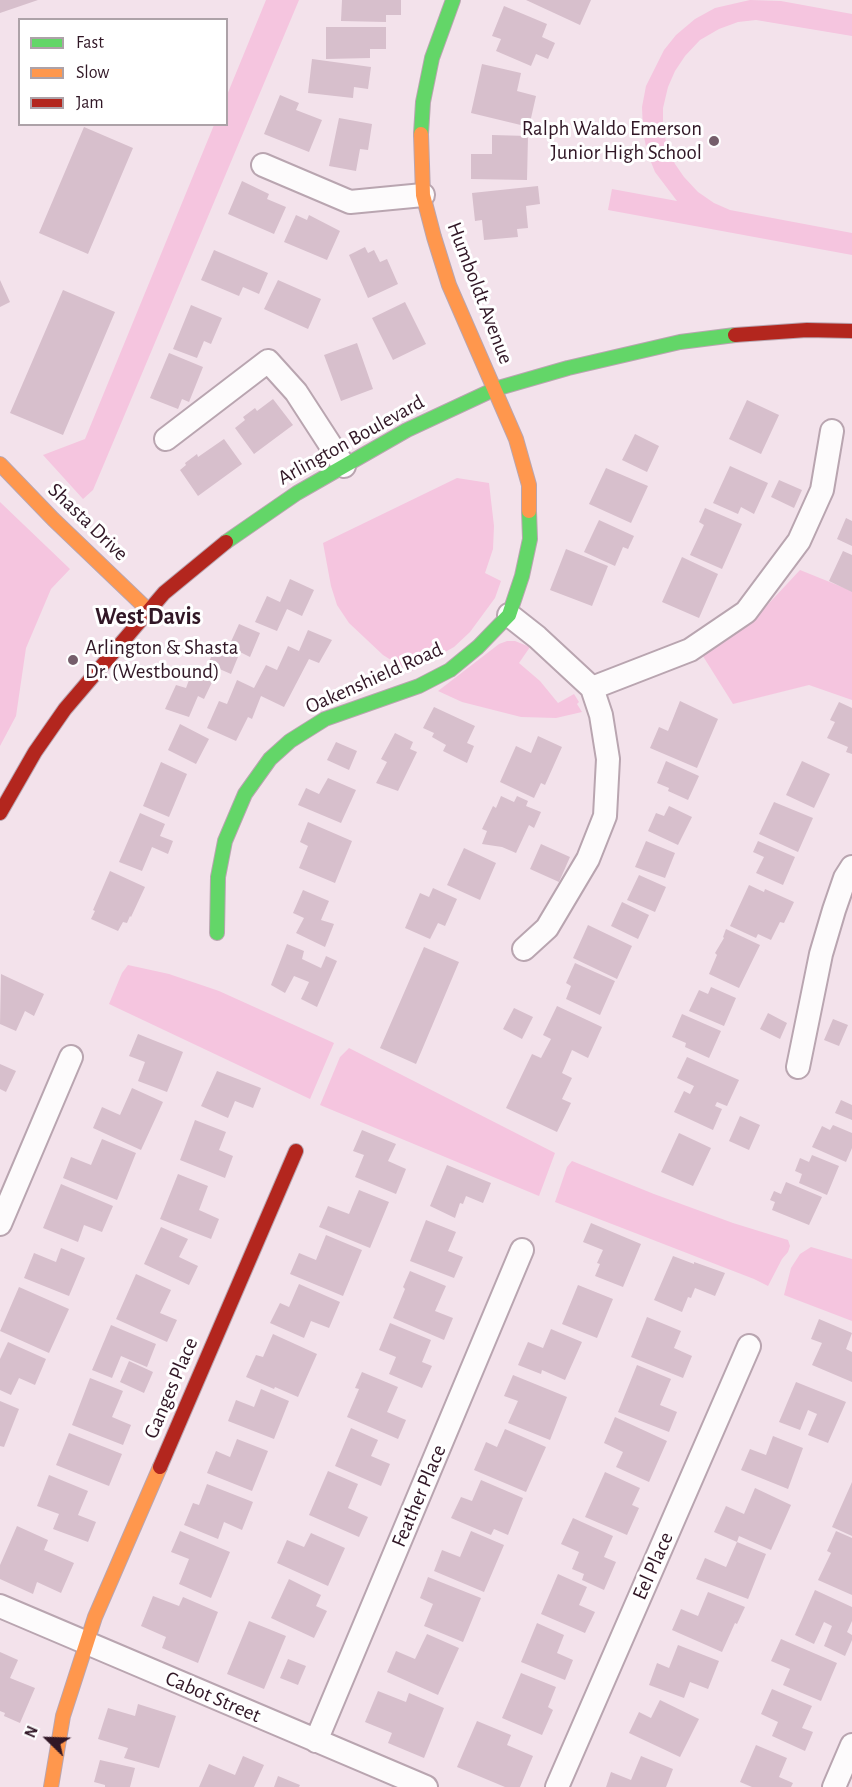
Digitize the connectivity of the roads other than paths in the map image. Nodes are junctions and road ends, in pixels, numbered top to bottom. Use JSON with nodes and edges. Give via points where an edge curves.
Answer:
{"nodes":[{"id":1,"x":453,"y":0,"type":"edge"},
{"id":2,"x":263,"y":165,"type":"dead end"},
{"id":3,"x":423,"y":195,"type":"junction"},
{"id":4,"x":852,"y":331,"type":"edge"},
{"id":5,"x":495,"y":389,"type":"junction"},
{"id":6,"x":832,"y":431,"type":"dead end"},
{"id":7,"x":166,"y":439,"type":"dead end"},
{"id":8,"x":0,"y":464,"type":"edge"},
{"id":9,"x":344,"y":466,"type":"junction"},
{"id":10,"x":148,"y":610,"type":"junction"},
{"id":11,"x":508,"y":615,"type":"junction"},
{"id":12,"x":592,"y":688,"type":"junction"},
{"id":13,"x":0,"y":813,"type":"edge"},
{"id":14,"x":852,"y":867,"type":"edge"},
{"id":15,"x":217,"y":933,"type":"dead end"},
{"id":16,"x":524,"y":949,"type":"dead end"},
{"id":17,"x":71,"y":1057,"type":"dead end"},
{"id":18,"x":798,"y":1067,"type":"dead end"},
{"id":19,"x":297,"y":1151,"type":"dead end"},
{"id":20,"x":0,"y":1224,"type":"edge"},
{"id":21,"x":522,"y":1250,"type":"dead end"},
{"id":22,"x":749,"y":1346,"type":"dead end"},
{"id":23,"x":0,"y":1606,"type":"edge"},
{"id":24,"x":86,"y":1642,"type":"junction"},
{"id":25,"x":316,"y":1741,"type":"junction"},
{"id":26,"x":852,"y":1745,"type":"edge"},
{"id":27,"x":51,"y":1787,"type":"edge"},
{"id":28,"x":426,"y":1787,"type":"edge"},
{"id":29,"x":558,"y":1787,"type":"edge"},
{"id":30,"x":834,"y":1787,"type":"edge"}],
"edges":[{"from":1,"to":3,"type":"street","name":"Humboldt Avenue","via":[[432,58],[423,102]]},
{"from":2,"to":3,"type":"street","via":[[350,202]]},
{"from":3,"to":5,"type":"street","name":"Humboldt Avenue","via":[[449,285]]},
{"from":4,"to":5,"type":"street","name":"Arlington Boulevard","via":[[761,332],[680,342]]},
{"from":5,"to":9,"type":"street","name":"Arlington Boulevard","via":[[407,430]]},
{"from":5,"to":11,"type":"street","name":"Oakenshield Road","via":[[530,485],[530,539]]},
{"from":6,"to":12,"type":"street","via":[[822,490],[799,541],[746,612],[690,650]]},
{"from":7,"to":9,"type":"street","via":[[268,361],[296,392]]},
{"from":8,"to":10,"type":"street","name":"Shasta Drive"},
{"from":9,"to":10,"type":"street","name":"Arlington Boulevard","via":[[238,532]]},
{"from":10,"to":13,"type":"street","name":"Arlington Boulevard","via":[[65,709]]},
{"from":11,"to":12,"type":"street"},
{"from":11,"to":15,"type":"street","name":"Oakenshield Road","via":[[450,670],[419,686],[325,719],[270,759],[245,794],[225,841],[218,877]]},
{"from":12,"to":16,"type":"street","via":[[608,759],[605,816],[588,859],[547,928]]},
{"from":14,"to":18,"type":"street","via":[[837,899],[821,954]]},
{"from":17,"to":20,"type":"street"},
{"from":19,"to":24,"type":"street","name":"Ganges Place"},
{"from":21,"to":25,"type":"street","name":"Feather Place"},
{"from":22,"to":29,"type":"street","name":"Eel Place"},
{"from":23,"to":24,"type":"street","name":"Cabot Street"},
{"from":24,"to":25,"type":"street","name":"Cabot Street"},
{"from":24,"to":27,"type":"street","name":"Ganges Place","via":[[63,1716]]},
{"from":25,"to":28,"type":"street","name":"Cabot Street"},
{"from":26,"to":30,"type":"street"}]}
